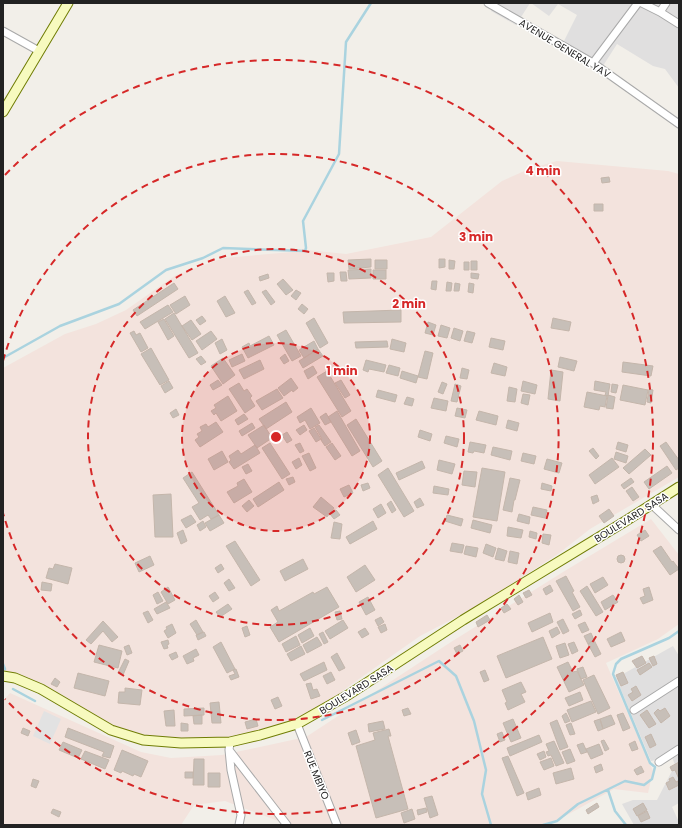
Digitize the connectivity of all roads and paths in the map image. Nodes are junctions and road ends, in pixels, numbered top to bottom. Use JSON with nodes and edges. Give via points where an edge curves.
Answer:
{"nodes":[{"id":1,"x":68,"y":3,"type":"edge"},
{"id":2,"x":488,"y":3,"type":"edge"},
{"id":3,"x":638,"y":3,"type":"edge"},
{"id":4,"x":642,"y":3,"type":"edge"},
{"id":5,"x":666,"y":3,"type":"edge"},
{"id":6,"x":660,"y":12,"type":"junction"},
{"id":7,"x":679,"y":24,"type":"edge"},
{"id":8,"x":3,"y":31,"type":"edge"},
{"id":9,"x":40,"y":51,"type":"junction"},
{"id":10,"x":593,"y":63,"type":"junction"},
{"id":11,"x":3,"y":112,"type":"edge"},
{"id":12,"x":679,"y":124,"type":"edge"},
{"id":13,"x":679,"y":487,"type":"edge"},
{"id":14,"x":651,"y":504,"type":"junction"},
{"id":15,"x":679,"y":530,"type":"edge"},
{"id":16,"x":3,"y":676,"type":"edge"},
{"id":17,"x":679,"y":681,"type":"edge"},
{"id":18,"x":634,"y":710,"type":"dead end"},
{"id":19,"x":297,"y":724,"type":"junction"},
{"id":20,"x":229,"y":746,"type":"junction"},
{"id":21,"x":679,"y":750,"type":"edge"},
{"id":22,"x":659,"y":762,"type":"dead end"},
{"id":23,"x":239,"y":825,"type":"edge"},
{"id":24,"x":287,"y":825,"type":"edge"},
{"id":25,"x":337,"y":825,"type":"edge"}],
"edges":[{"from":1,"to":9,"type":"street"},
{"from":2,"to":10,"type":"street","name":"AVENUE GENERAL YAV"},
{"from":3,"to":10,"type":"street"},
{"from":4,"to":6,"type":"street"},
{"from":5,"to":6,"type":"street"},
{"from":6,"to":7,"type":"street"},
{"from":8,"to":9,"type":"street"},
{"from":9,"to":11,"type":"street"},
{"from":10,"to":12,"type":"street","name":"AVENUE GENERAL YAV"},
{"from":13,"to":14,"type":"street","name":"BOULEVARD SASA"},
{"from":14,"to":15,"type":"street"},
{"from":14,"to":19,"type":"street","name":"BOULEVARD SASA","via":[[348,695]]},
{"from":16,"to":20,"type":"street","name":"BOULEVARD SASA","via":[[15,678],[40,689],[111,730],[143,740]]},
{"from":17,"to":18,"type":"street"},
{"from":19,"to":20,"type":"street","name":"BOULEVARD SASA"},
{"from":19,"to":25,"type":"street","name":"RUE MBIYO"},
{"from":20,"to":23,"type":"street","via":[[231,770],[241,815]]},
{"from":20,"to":24,"type":"street"},
{"from":21,"to":22,"type":"street"}]}
